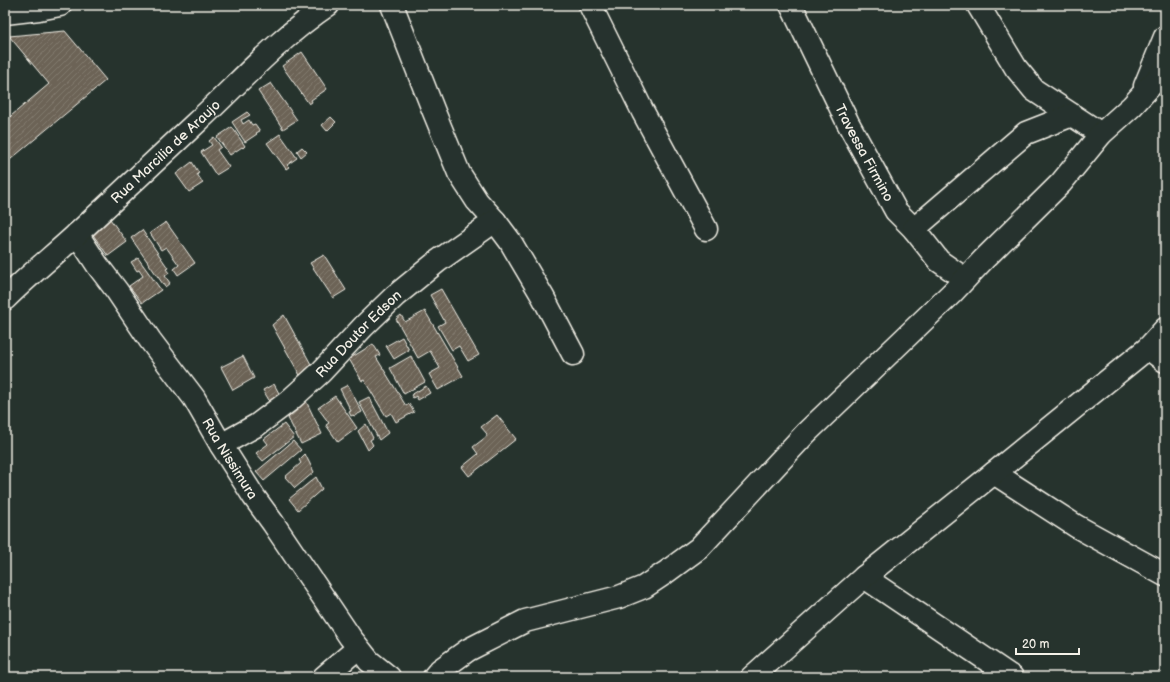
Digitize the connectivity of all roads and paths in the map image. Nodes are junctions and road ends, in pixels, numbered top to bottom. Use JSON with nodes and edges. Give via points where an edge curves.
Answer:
{"nodes":[{"id":1,"x":60,"y":5,"type":"edge"},
{"id":2,"x":328,"y":5,"type":"edge"},
{"id":3,"x":392,"y":5,"type":"edge"},
{"id":4,"x":590,"y":5,"type":"edge"},
{"id":5,"x":791,"y":5,"type":"edge"},
{"id":6,"x":978,"y":5,"type":"edge"},
{"id":7,"x":5,"y":13,"type":"edge"},
{"id":8,"x":1165,"y":37,"type":"edge"},
{"id":9,"x":1165,"y":70,"type":"edge"},
{"id":10,"x":1141,"y":97,"type":"junction"},
{"id":11,"x":1072,"y":115,"type":"junction"},
{"id":12,"x":1101,"y":134,"type":"junction"},
{"id":13,"x":495,"y":221,"type":"junction"},
{"id":14,"x":706,"y":228,"type":"dead end"},
{"id":15,"x":914,"y":228,"type":"junction"},
{"id":16,"x":76,"y":234,"type":"junction"},
{"id":17,"x":965,"y":279,"type":"junction"},
{"id":18,"x":5,"y":299,"type":"edge"},
{"id":19,"x":1165,"y":329,"type":"edge"},
{"id":20,"x":573,"y":354,"type":"dead end"},
{"id":21,"x":1157,"y":354,"type":"edge"},
{"id":22,"x":221,"y":445,"type":"junction"},
{"id":23,"x":994,"y":473,"type":"junction"},
{"id":24,"x":1165,"y":575,"type":"edge"},
{"id":25,"x":864,"y":577,"type":"junction"},
{"id":26,"x":358,"y":648,"type":"junction"},
{"id":27,"x":765,"y":674,"type":"edge"},
{"id":28,"x":324,"y":677,"type":"edge"},
{"id":29,"x":389,"y":677,"type":"edge"},
{"id":30,"x":434,"y":677,"type":"edge"},
{"id":31,"x":1012,"y":677,"type":"edge"}],
"edges":[{"from":1,"to":7,"type":"street"},
{"from":2,"to":16,"type":"street","name":"Rua Marcilia de Araujo","via":[[305,21],[248,72],[213,108]]},
{"from":3,"to":13,"type":"street","via":[[459,173],[477,201]]},
{"from":4,"to":14,"type":"street","via":[[643,112]]},
{"from":5,"to":15,"type":"street","name":"Travessa Firmino","via":[[848,123],[892,204]]},
{"from":6,"to":11,"type":"street","via":[[1016,68],[1034,90]]},
{"from":8,"to":10,"type":"street"},
{"from":9,"to":10,"type":"street"},
{"from":10,"to":12,"type":"street"},
{"from":11,"to":12,"type":"street"},
{"from":11,"to":15,"type":"street","via":[[1026,133]]},
{"from":12,"to":17,"type":"street","via":[[1061,183]]},
{"from":13,"to":20,"type":"street","via":[[525,265]]},
{"from":13,"to":22,"type":"street","name":"Rua Doutor Edson","via":[[438,261],[395,296],[290,401],[257,425]]},
{"from":15,"to":17,"type":"street","name":"Travessa Firmino","via":[[939,261]]},
{"from":16,"to":18,"type":"street","name":"Rua Marcilia de Araujo"},
{"from":16,"to":22,"type":"street","name":"Rua Nissimura","via":[[146,335],[194,398]]},
{"from":17,"to":30,"type":"street","via":[[806,433],[699,548],[644,586],[619,597],[525,621],[468,650]]},
{"from":19,"to":21,"type":"street"},
{"from":21,"to":23,"type":"street"},
{"from":22,"to":26,"type":"street","name":"Rua Nissimura"},
{"from":23,"to":24,"type":"street","via":[[1076,526]]},
{"from":23,"to":25,"type":"street"},
{"from":25,"to":27,"type":"street"},
{"from":25,"to":31,"type":"street"},
{"from":26,"to":28,"type":"street"},
{"from":26,"to":29,"type":"street","name":"Rua Nissimura"}]}
